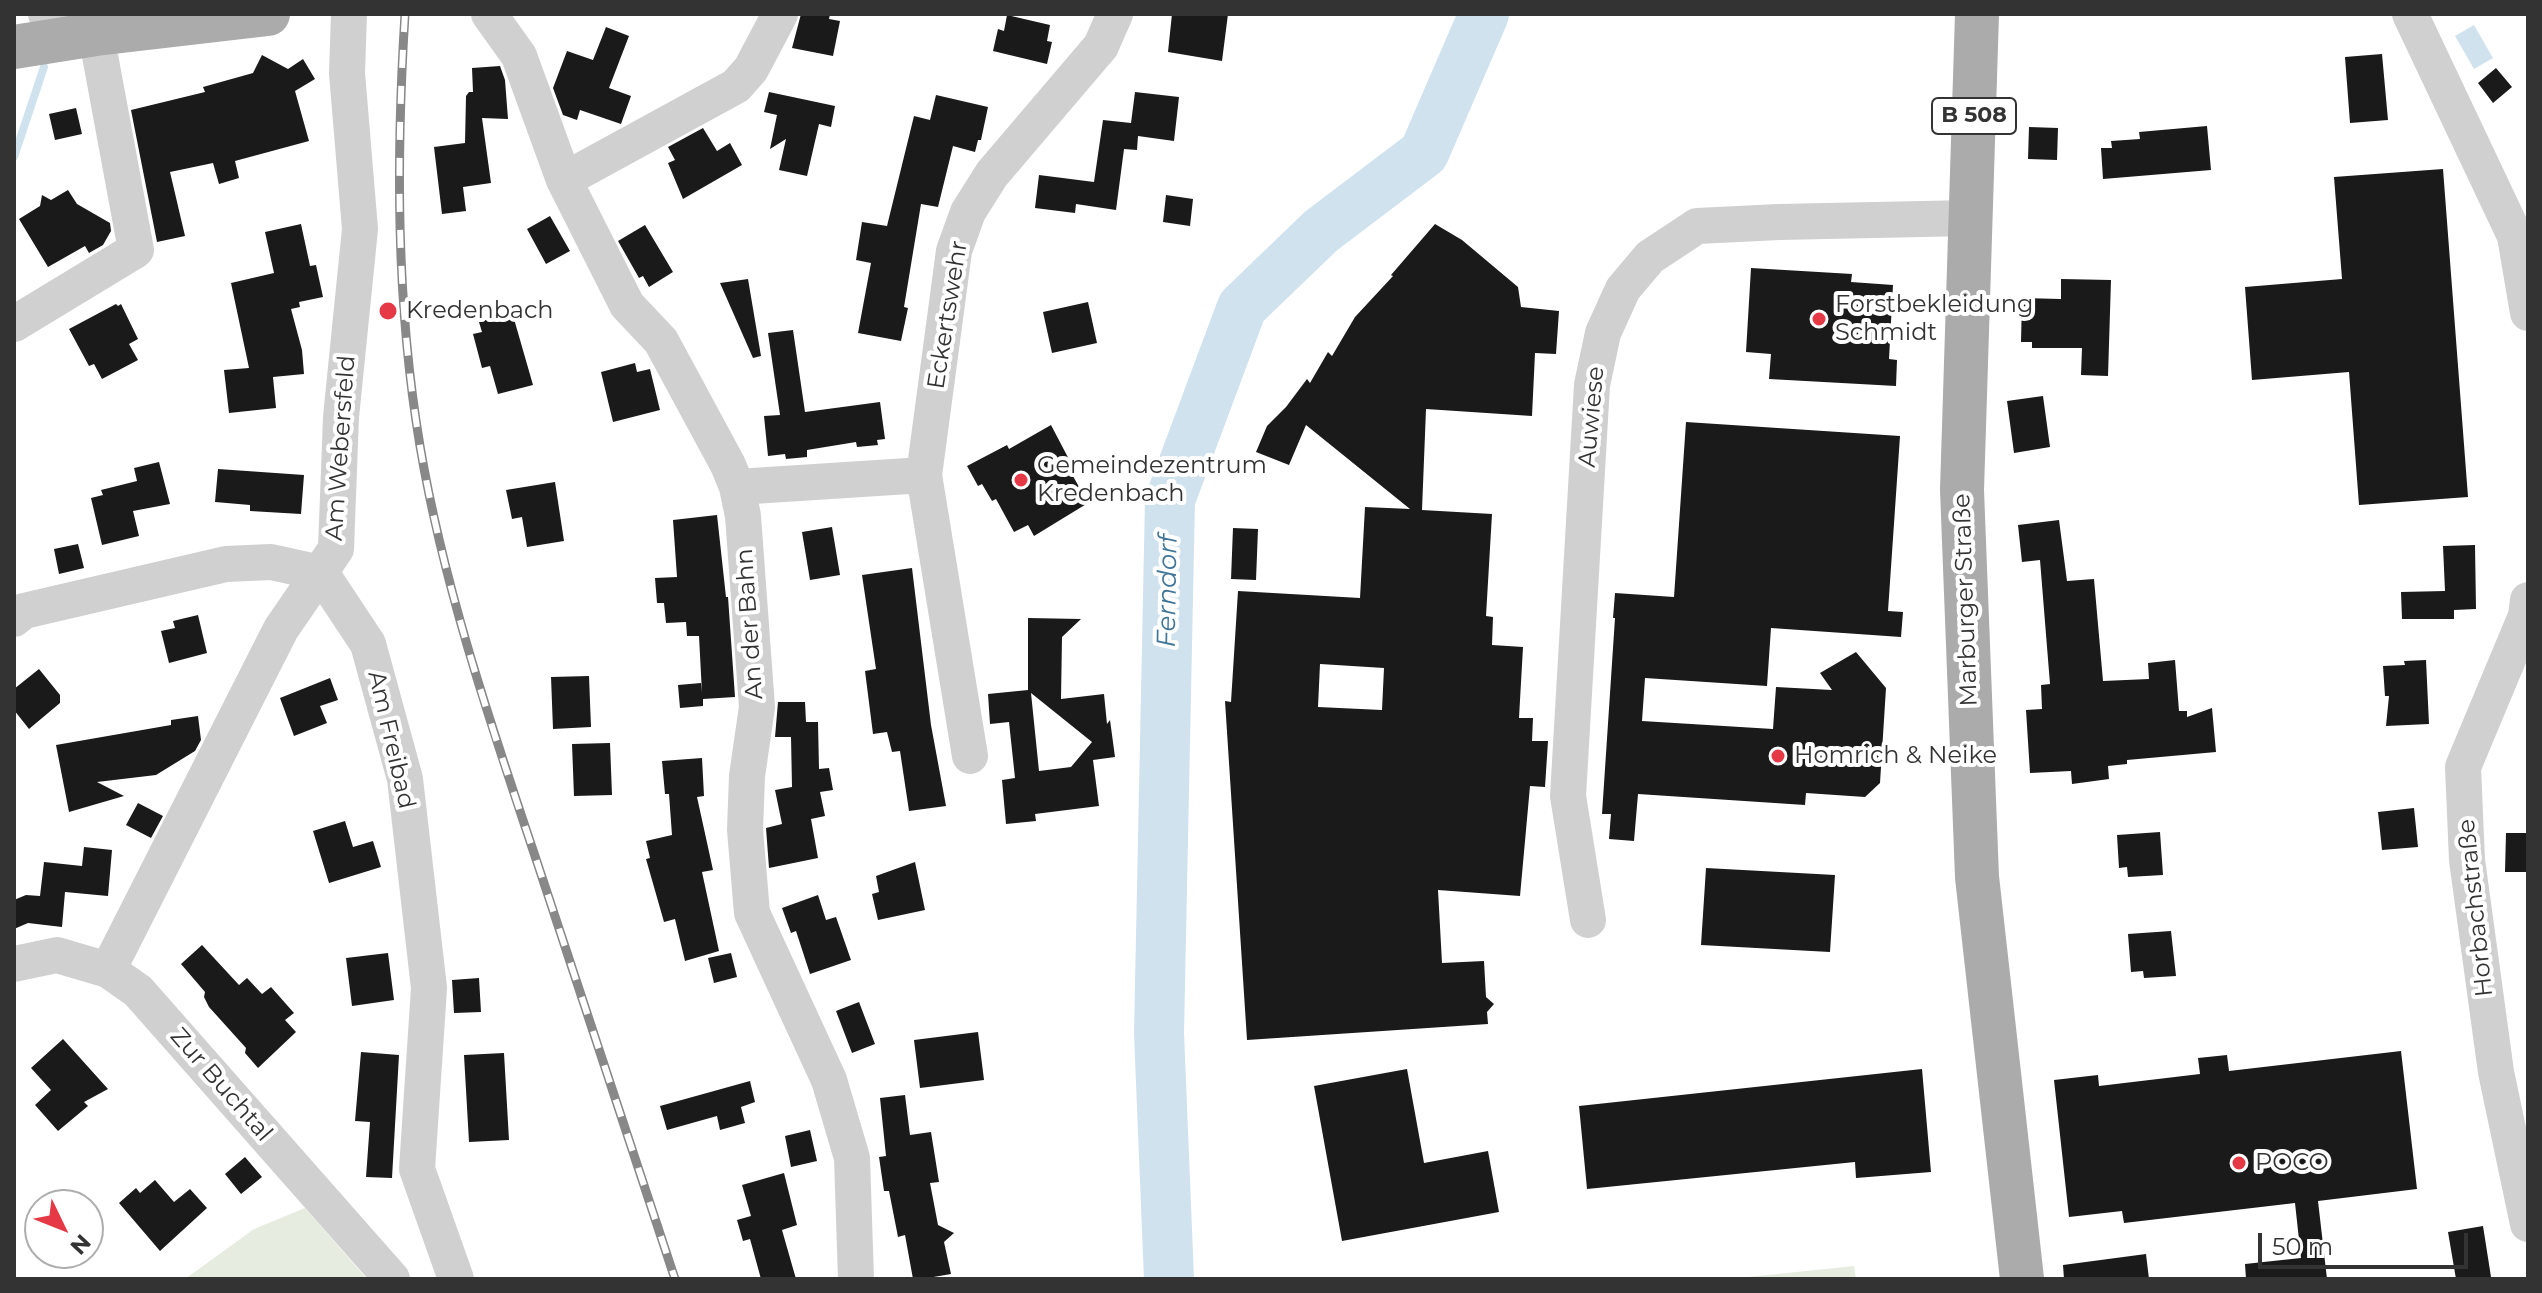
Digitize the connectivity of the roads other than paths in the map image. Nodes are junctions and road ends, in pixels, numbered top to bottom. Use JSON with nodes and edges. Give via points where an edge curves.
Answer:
{"nodes":[{"id":1,"x":268,"y":14,"type":"edge"},
{"id":2,"x":349,"y":14,"type":"edge"},
{"id":3,"x":489,"y":14,"type":"edge"},
{"id":4,"x":780,"y":14,"type":"edge"},
{"id":5,"x":1115,"y":14,"type":"edge"},
{"id":6,"x":1977,"y":14,"type":"edge"},
{"id":7,"x":2410,"y":14,"type":"edge"},
{"id":8,"x":79,"y":25,"type":"edge"},
{"id":9,"x":14,"y":47,"type":"edge"},
{"id":10,"x":564,"y":180,"type":"junction"},
{"id":11,"x":1970,"y":218,"type":"junction"},
{"id":12,"x":2522,"y":236,"type":"edge"},
{"id":13,"x":2528,"y":313,"type":"edge"},
{"id":14,"x":14,"y":324,"type":"edge"},
{"id":15,"x":924,"y":475,"type":"junction"},
{"id":16,"x":737,"y":487,"type":"junction"},
{"id":17,"x":321,"y":573,"type":"junction"},
{"id":18,"x":2528,"y":600,"type":"edge"},
{"id":19,"x":14,"y":619,"type":"edge"},
{"id":20,"x":970,"y":756,"type":"dead end"},
{"id":21,"x":1588,"y":920,"type":"dead end"},
{"id":22,"x":14,"y":964,"type":"edge"},
{"id":23,"x":108,"y":970,"type":"junction"},
{"id":24,"x":2528,"y":1224,"type":"edge"},
{"id":25,"x":392,"y":1279,"type":"edge"},
{"id":26,"x":456,"y":1279,"type":"edge"},
{"id":27,"x":856,"y":1279,"type":"edge"},
{"id":28,"x":2022,"y":1279,"type":"edge"}],
"edges":[{"from":1,"to":8,"type":"main road"},
{"from":2,"to":17,"type":"street","name":"Am Webersfeld","via":[[347,73],[360,229],[341,417],[336,549]]},
{"from":3,"to":10,"type":"street","name":"An der Bahn","via":[[519,56]]},
{"from":4,"to":10,"type":"street","via":[[736,86]]},
{"from":5,"to":15,"type":"street","name":"Eckertswehr","via":[[1101,46],[992,174],[968,212],[954,251]]},
{"from":6,"to":11,"type":"main road","name":"Marburger Straße","number":"B 508"},
{"from":7,"to":12,"type":"street"},
{"from":8,"to":9,"type":"main road"},
{"from":8,"to":14,"type":"street","via":[[136,250]]},
{"from":10,"to":16,"type":"street","name":"An der Bahn","via":[[627,305],[661,341]]},
{"from":11,"to":21,"type":"street","name":"Auwiese","via":[[1697,226],[1650,257],[1623,289],[1603,333],[1592,385],[1568,796]]},
{"from":11,"to":28,"type":"main road","name":"Marburger Straße","number":"B 508","via":[[1962,490],[1977,877]]},
{"from":12,"to":13,"type":"street"},
{"from":15,"to":16,"type":"street"},
{"from":15,"to":20,"type":"street","name":"Eckertswehr"},
{"from":16,"to":27,"type":"street","name":"An der Bahn","via":[[757,707],[745,830],[752,913],[829,1080],[852,1158]]},
{"from":17,"to":19,"type":"street","via":[[271,562],[209,566],[24,611]]},
{"from":17,"to":23,"type":"street","name":"Am Webersfeld","via":[[281,629]]},
{"from":17,"to":26,"type":"street","name":"Am Freibad","via":[[368,644],[405,779],[429,988],[417,1169]]},
{"from":18,"to":24,"type":"street","name":"Horbachstraße","via":[[2463,767],[2467,860],[2496,1072]]},
{"from":22,"to":23,"type":"street","name":"Zur Buchtal","via":[[57,955]]},
{"from":23,"to":25,"type":"street","name":"Zur Buchtal","via":[[138,991]]}]}
